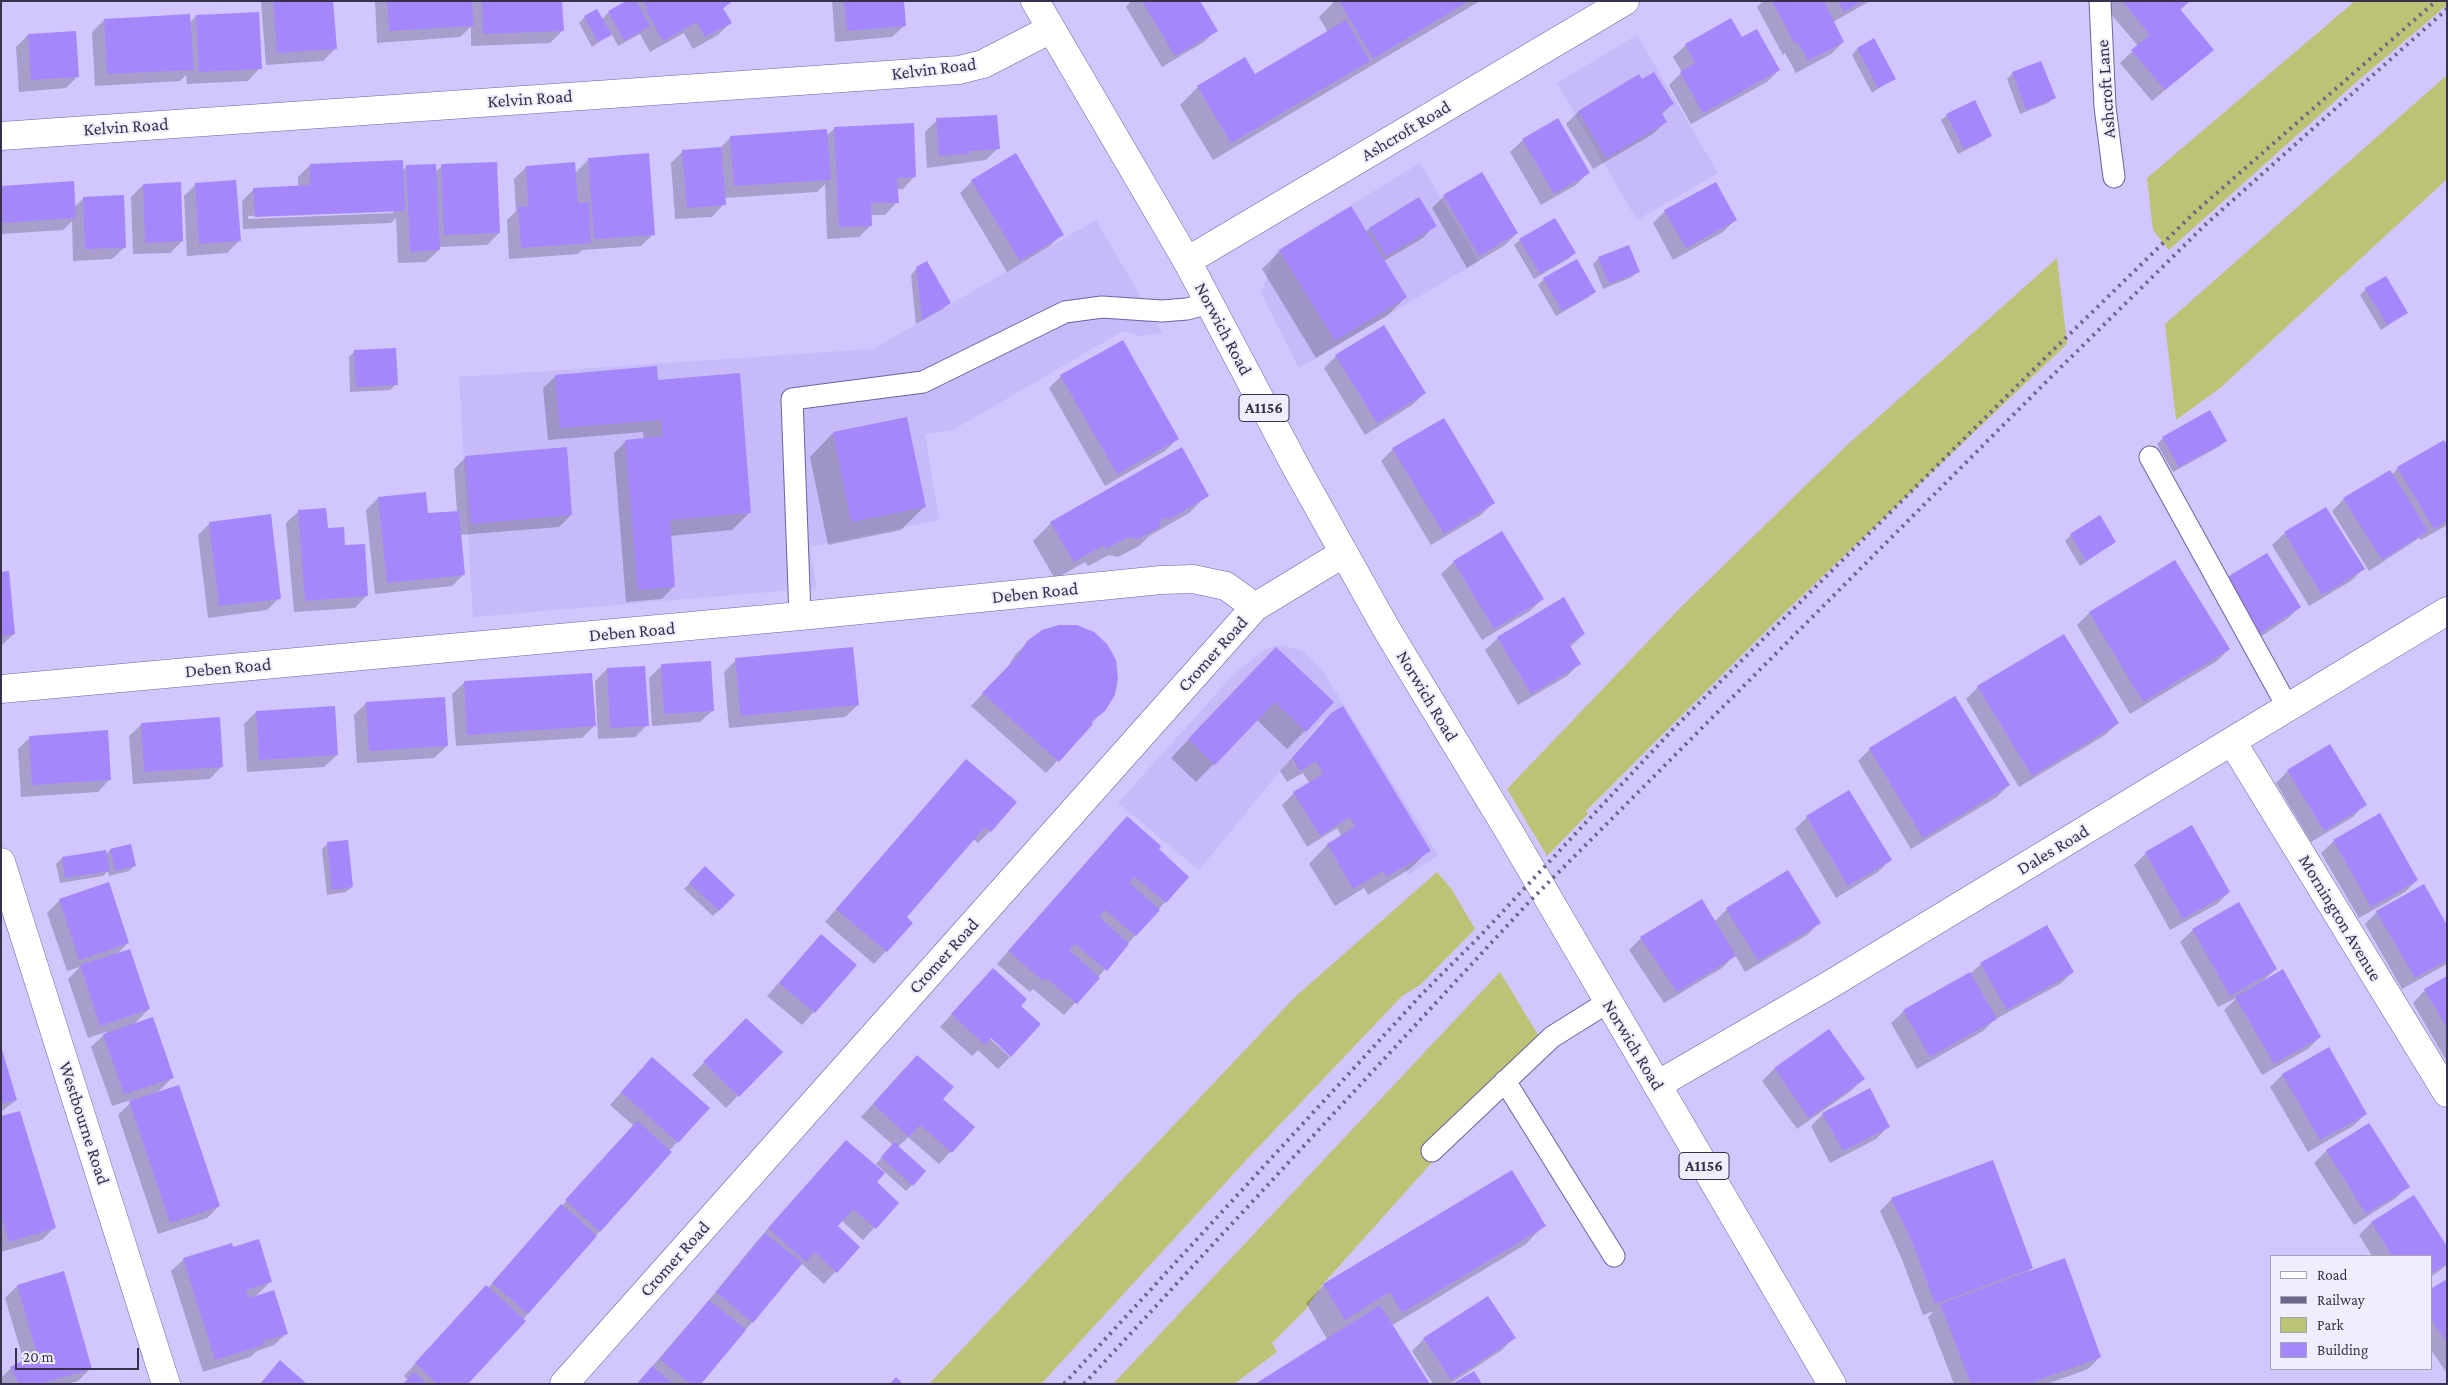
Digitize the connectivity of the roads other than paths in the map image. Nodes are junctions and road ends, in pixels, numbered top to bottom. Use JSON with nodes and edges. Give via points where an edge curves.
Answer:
{"nodes":[{"id":1,"x":1035,"y":1,"type":"edge"},
{"id":2,"x":1625,"y":1,"type":"edge"},
{"id":3,"x":2100,"y":1,"type":"edge"},
{"id":4,"x":1051,"y":29,"type":"junction"},
{"id":5,"x":1,"y":136,"type":"edge"},
{"id":6,"x":2114,"y":177,"type":"dead end"},
{"id":7,"x":1188,"y":261,"type":"junction"},
{"id":8,"x":1210,"y":302,"type":"junction"},
{"id":9,"x":2150,"y":457,"type":"dead end"},
{"id":10,"x":1344,"y":553,"type":"junction"},
{"id":11,"x":1255,"y":607,"type":"junction"},
{"id":12,"x":2447,"y":612,"type":"edge"},
{"id":13,"x":800,"y":616,"type":"junction"},
{"id":14,"x":1,"y":689,"type":"edge"},
{"id":15,"x":2287,"y":706,"type":"junction"},
{"id":16,"x":2232,"y":743,"type":"junction"},
{"id":17,"x":1,"y":862,"type":"edge"},
{"id":18,"x":1608,"y":1002,"type":"junction"},
{"id":19,"x":1505,"y":1081,"type":"junction"},
{"id":20,"x":1657,"y":1085,"type":"junction"},
{"id":21,"x":2447,"y":1093,"type":"edge"},
{"id":22,"x":1432,"y":1151,"type":"dead end"},
{"id":23,"x":1614,"y":1256,"type":"dead end"},
{"id":24,"x":166,"y":1384,"type":"edge"},
{"id":25,"x":564,"y":1384,"type":"edge"},
{"id":26,"x":1832,"y":1384,"type":"edge"}],
"edges":[{"from":1,"to":4,"type":"street","name":"Norwich Road","number":"A1156"},
{"from":2,"to":7,"type":"street","name":"Ashcroft Road"},
{"from":3,"to":6,"type":"lane","name":"Ashcroft Lane","via":[[2105,108]]},
{"from":4,"to":5,"type":"street","name":"Kelvin Road","via":[[990,61],[959,70]]},
{"from":4,"to":7,"type":"street","name":"Norwich Road","number":"A1156"},
{"from":7,"to":8,"type":"street","name":"Norwich Road","number":"A1156"},
{"from":8,"to":10,"type":"street","name":"Norwich Road","number":"A1156"},
{"from":8,"to":13,"type":"lane","via":[[1162,312],[1102,307],[1065,312],[923,382],[792,399]]},
{"from":9,"to":15,"type":"lane"},
{"from":10,"to":11,"type":"street","name":"Cromer Road"},
{"from":10,"to":18,"type":"street","name":"Norwich Road","number":"A1156"},
{"from":11,"to":13,"type":"street","name":"Deben Road","via":[[1226,586],[1193,579]]},
{"from":11,"to":25,"type":"street","name":"Cromer Road"},
{"from":12,"to":15,"type":"street","name":"Dales Road"},
{"from":13,"to":14,"type":"street","name":"Deben Road"},
{"from":15,"to":16,"type":"street","name":"Dales Road"},
{"from":16,"to":20,"type":"street","name":"Dales Road"},
{"from":16,"to":21,"type":"street","name":"Mornington Avenue"},
{"from":17,"to":24,"type":"street","name":"Westbourne Road"},
{"from":18,"to":19,"type":"lane","via":[[1552,1037]]},
{"from":18,"to":20,"type":"street","name":"Norwich Road","number":"A1156"},
{"from":19,"to":22,"type":"lane"},
{"from":19,"to":23,"type":"lane"},
{"from":20,"to":26,"type":"street","name":"Norwich Road","number":"A1156"}]}
